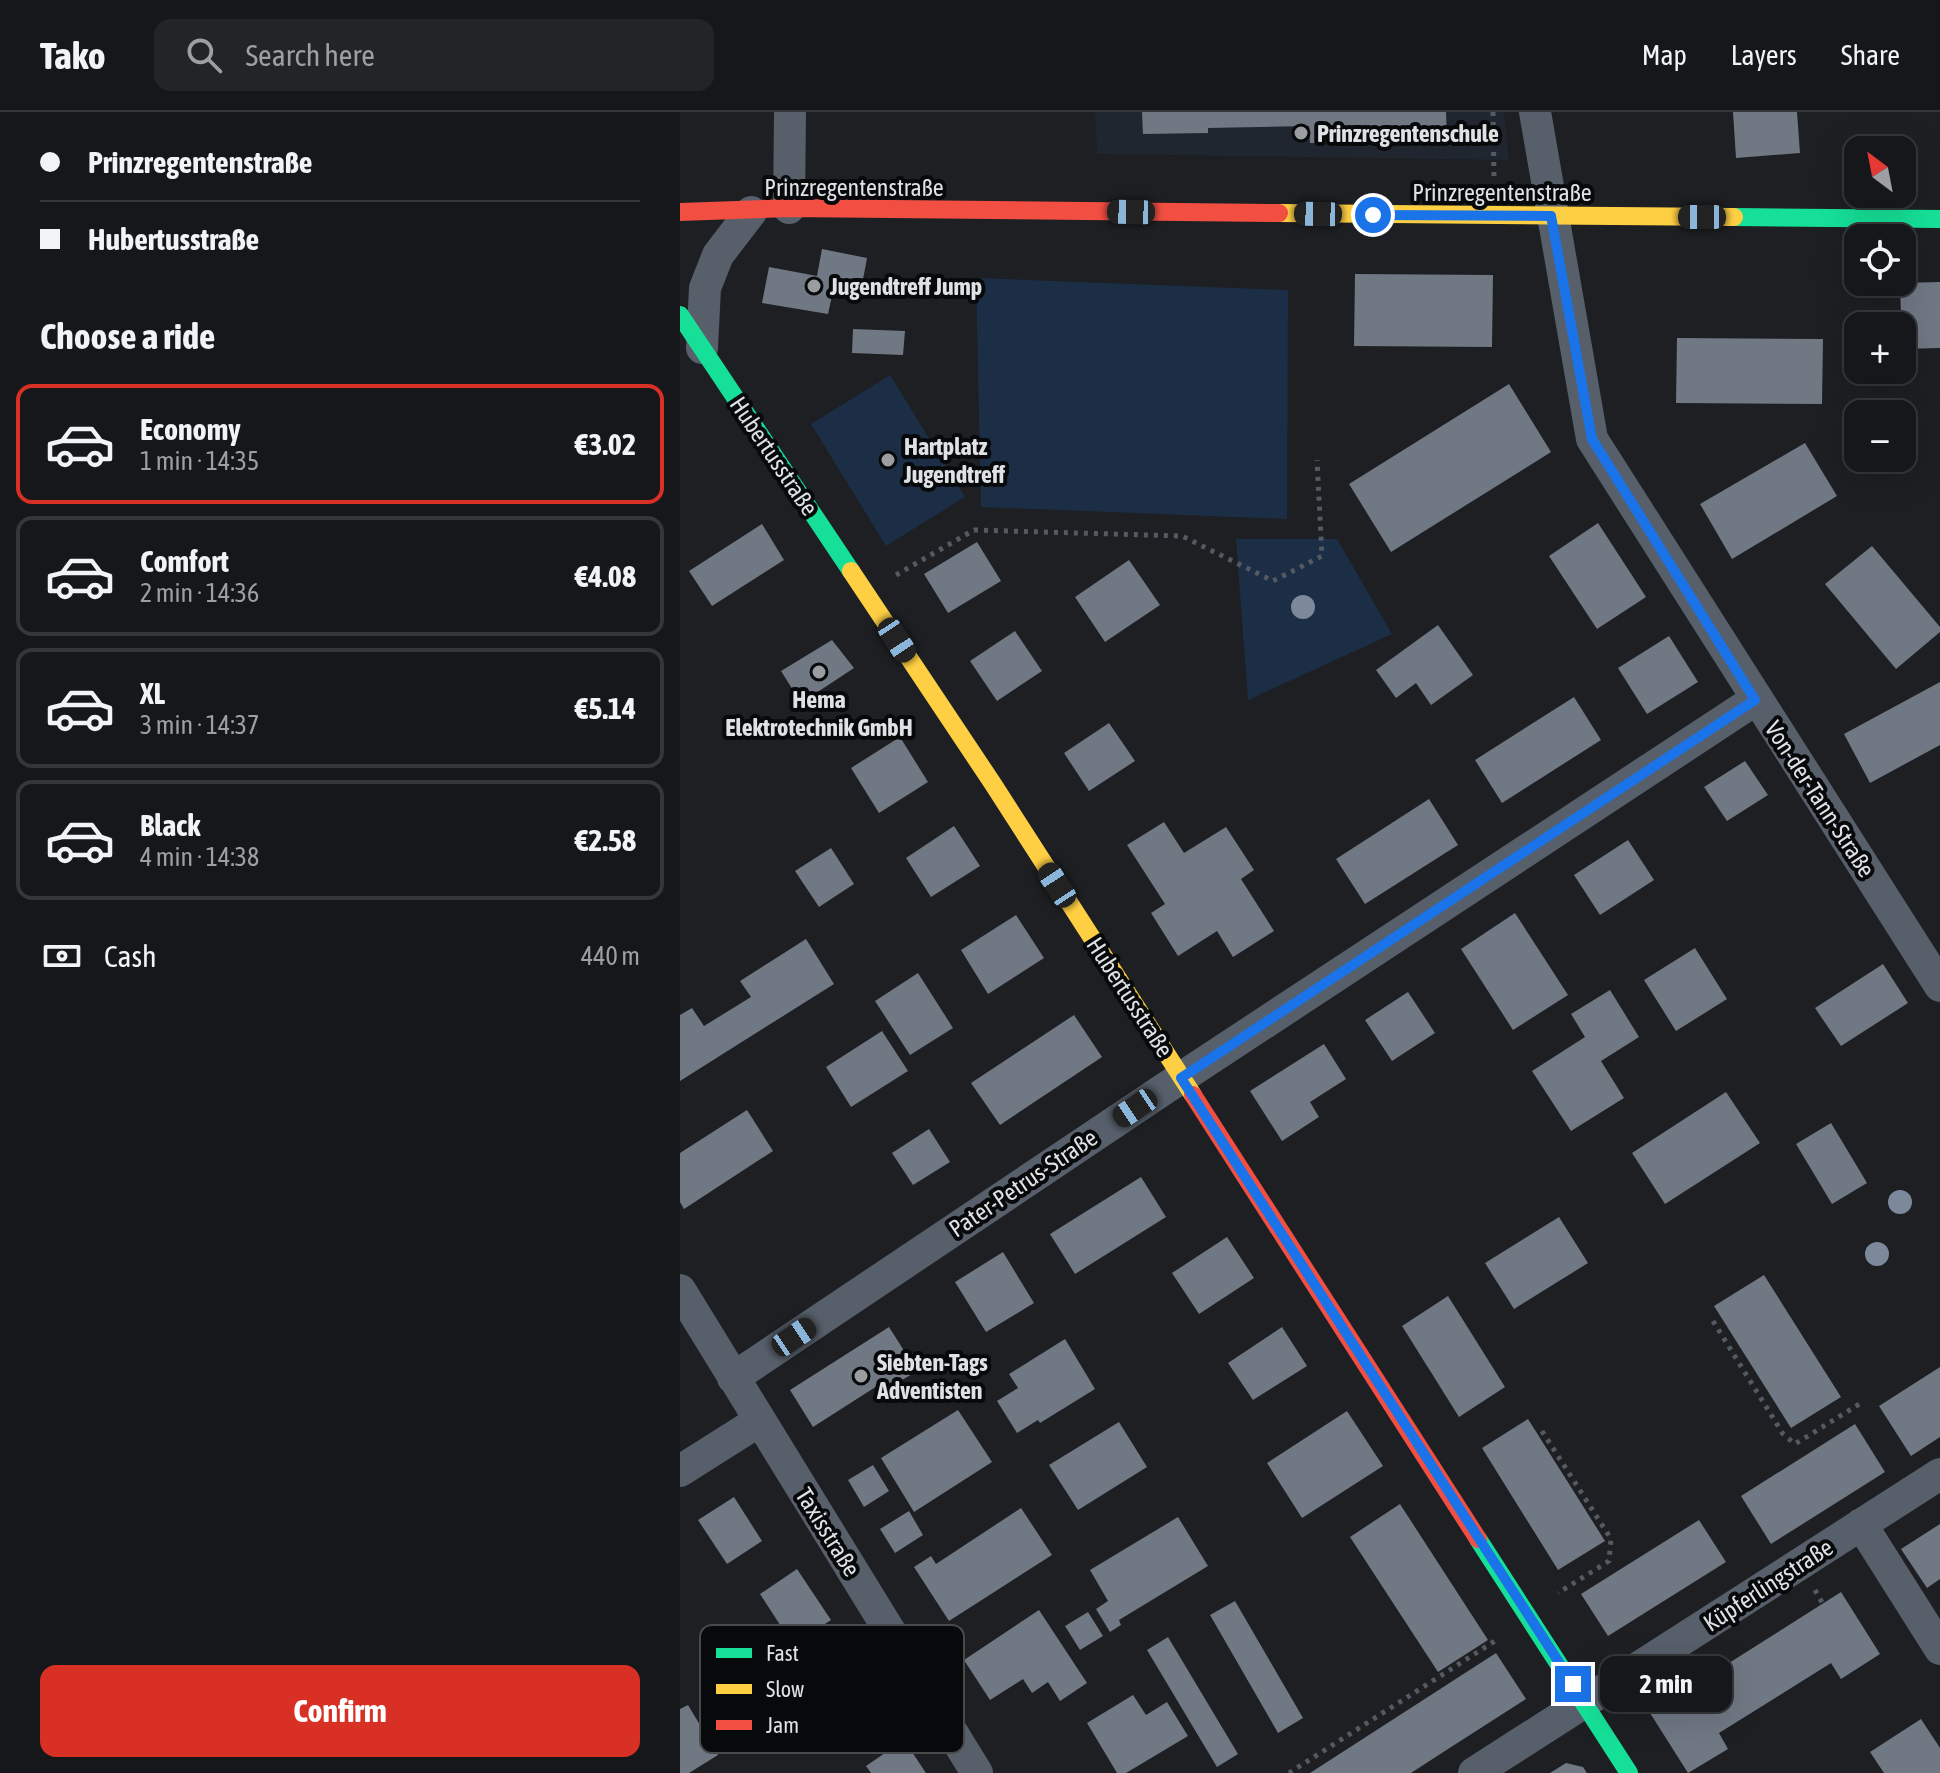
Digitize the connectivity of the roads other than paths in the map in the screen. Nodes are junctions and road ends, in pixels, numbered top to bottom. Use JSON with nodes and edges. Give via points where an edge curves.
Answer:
{"nodes":[{"id":1,"x":790,"y":112,"type":"edge"},
{"id":2,"x":1535,"y":112,"type":"edge"},
{"id":3,"x":789,"y":208,"type":"junction"},
{"id":4,"x":680,"y":212,"type":"edge"},
{"id":5,"x":751,"y":212,"type":"junction"},
{"id":6,"x":1551,"y":216,"type":"junction"},
{"id":7,"x":1940,"y":219,"type":"edge"},
{"id":8,"x":680,"y":315,"type":"edge"},
{"id":9,"x":702,"y":348,"type":"junction"},
{"id":10,"x":1755,"y":700,"type":"junction"},
{"id":11,"x":1940,"y":986,"type":"edge"},
{"id":12,"x":1181,"y":1078,"type":"junction"},
{"id":13,"x":680,"y":1290,"type":"edge"},
{"id":14,"x":733,"y":1378,"type":"junction"},
{"id":15,"x":759,"y":1421,"type":"junction"},
{"id":16,"x":680,"y":1471,"type":"edge"},
{"id":17,"x":1940,"y":1474,"type":"edge"},
{"id":18,"x":1861,"y":1524,"type":"junction"},
{"id":19,"x":885,"y":1625,"type":"edge"},
{"id":20,"x":1940,"y":1649,"type":"edge"},
{"id":21,"x":1585,"y":1703,"type":"junction"},
{"id":22,"x":964,"y":1752,"type":"edge"},
{"id":23,"x":977,"y":1773,"type":"edge"},
{"id":24,"x":1474,"y":1773,"type":"edge"},
{"id":25,"x":1629,"y":1773,"type":"edge"}],
"edges":[{"from":1,"to":3,"type":"street"},
{"from":2,"to":6,"type":"street","name":"Von-der-Tann-Straße"},
{"from":3,"to":5,"type":"main road","name":"Prinzregentenstraße"},
{"from":3,"to":6,"type":"main road","name":"Prinzregentenstraße"},
{"from":4,"to":5,"type":"main road","name":"Prinzregentenstraße"},
{"from":5,"to":9,"type":"street","via":[[718,255],[705,288]]},
{"from":6,"to":7,"type":"main road","name":"Prinzregentenstraße"},
{"from":6,"to":10,"type":"street","name":"Von-der-Tann-Straße","via":[[1592,439]]},
{"from":8,"to":9,"type":"main road","name":"Hubertusstraße"},
{"from":9,"to":12,"type":"main road","name":"Hubertusstraße","via":[[993,784]]},
{"from":10,"to":11,"type":"street","name":"Von-der-Tann-Straße"},
{"from":10,"to":12,"type":"street","name":"Pater-Petrus-Straße"},
{"from":12,"to":14,"type":"street","name":"Pater-Petrus-Straße"},
{"from":12,"to":21,"type":"main road","name":"Hubertusstraße"},
{"from":13,"to":14,"type":"street","name":"Taxisstraße"},
{"from":14,"to":15,"type":"street","name":"Taxisstraße"},
{"from":15,"to":16,"type":"street"},
{"from":15,"to":19,"type":"street","name":"Taxisstraße"},
{"from":17,"to":18,"type":"street","name":"Küpferlingstraße"},
{"from":18,"to":20,"type":"street"},
{"from":18,"to":21,"type":"street","name":"Küpferlingstraße"},
{"from":21,"to":24,"type":"street","name":"Küpferlingstraße"},
{"from":21,"to":25,"type":"main road","name":"Hubertusstraße"},
{"from":22,"to":23,"type":"street","name":"Taxisstraße"}]}
